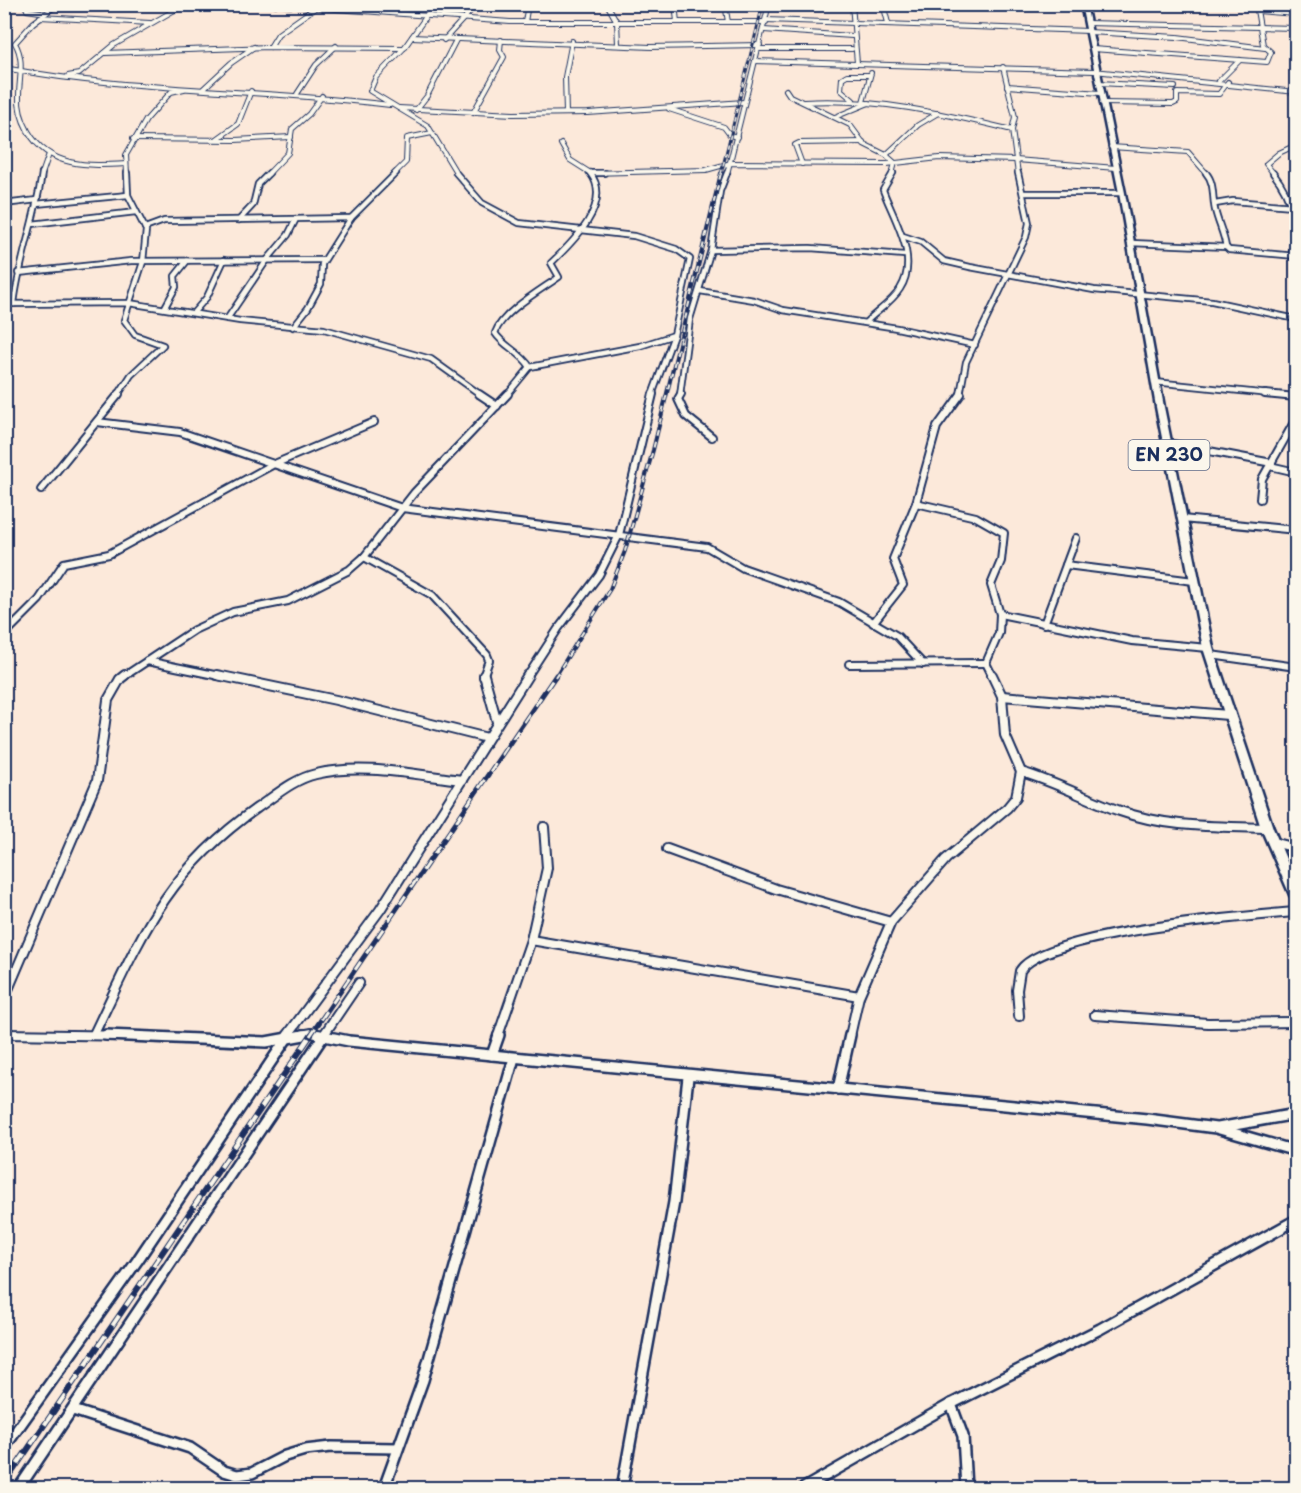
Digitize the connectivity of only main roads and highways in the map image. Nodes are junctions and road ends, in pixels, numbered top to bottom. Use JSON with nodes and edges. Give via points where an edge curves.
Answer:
{"nodes":[{"id":1,"x":1083,"y":4,"type":"edge"},
{"id":2,"x":1296,"y":895,"type":"edge"}],
"edges":[{"from":1,"to":2,"type":"main road","number":"EN 230","via":[[1210,652],[1267,828]]}]}
